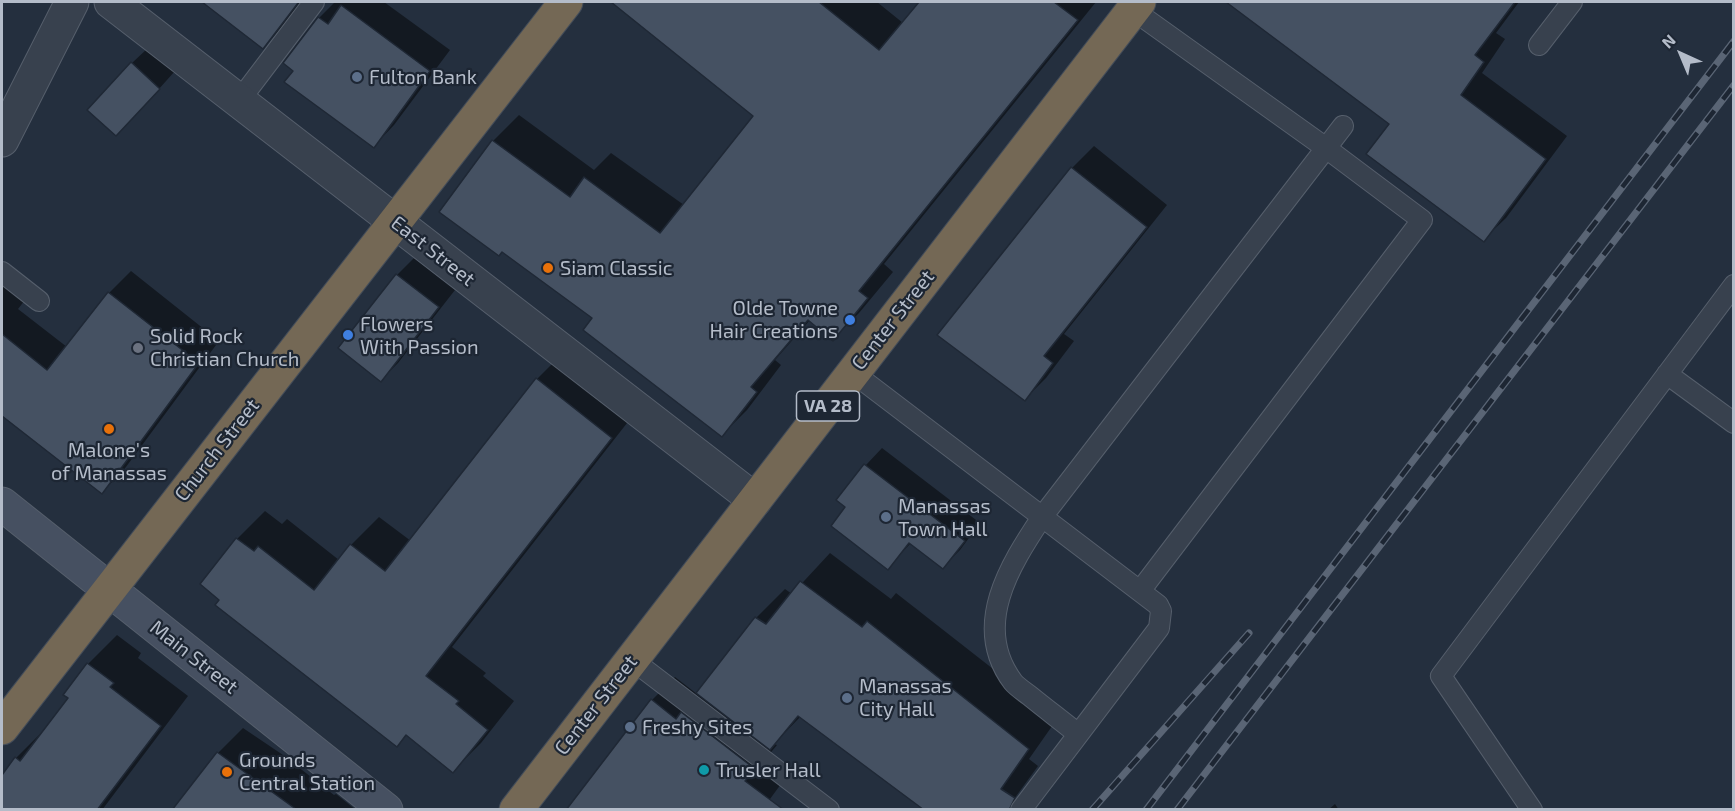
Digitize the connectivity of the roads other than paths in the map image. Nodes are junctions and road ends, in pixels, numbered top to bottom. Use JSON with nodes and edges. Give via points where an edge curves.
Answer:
{"nodes":[{"id":1,"x":72,"y":2,"type":"edge"},
{"id":2,"x":111,"y":2,"type":"edge"},
{"id":3,"x":314,"y":2,"type":"edge"},
{"id":4,"x":1572,"y":2,"type":"edge"},
{"id":5,"x":561,"y":3,"type":"edge"},
{"id":6,"x":1136,"y":6,"type":"edge"},
{"id":7,"x":1539,"y":45,"type":"dead end"},
{"id":8,"x":239,"y":101,"type":"junction"},
{"id":9,"x":1343,"y":126,"type":"dead end"},
{"id":10,"x":2,"y":140,"type":"edge"},
{"id":11,"x":1326,"y":148,"type":"junction"},
{"id":12,"x":394,"y":221,"type":"junction"},
{"id":13,"x":2,"y":272,"type":"edge"},
{"id":14,"x":1734,"y":285,"type":"edge"},
{"id":15,"x":39,"y":301,"type":"dead end"},
{"id":16,"x":852,"y":372,"type":"junction"},
{"id":17,"x":1667,"y":374,"type":"junction"},
{"id":18,"x":1734,"y":423,"type":"edge"},
{"id":19,"x":755,"y":500,"type":"junction"},
{"id":20,"x":2,"y":504,"type":"edge"},
{"id":21,"x":1042,"y":517,"type":"junction"},
{"id":22,"x":109,"y":589,"type":"junction"},
{"id":23,"x":1140,"y":591,"type":"junction"},
{"id":24,"x":631,"y":659,"type":"junction"},
{"id":25,"x":2,"y":728,"type":"edge"},
{"id":26,"x":1078,"y":734,"type":"junction"},
{"id":27,"x":386,"y":810,"type":"edge"},
{"id":28,"x":516,"y":810,"type":"edge"},
{"id":29,"x":829,"y":810,"type":"edge"},
{"id":30,"x":1021,"y":810,"type":"edge"},
{"id":31,"x":1532,"y":810,"type":"edge"}],
"edges":[{"from":1,"to":10,"type":"street"},
{"from":2,"to":8,"type":"street","name":"East Street"},
{"from":3,"to":8,"type":"lane"},
{"from":4,"to":7,"type":"lane"},
{"from":5,"to":12,"type":"highway","name":"Church Street"},
{"from":6,"to":11,"type":"lane"},
{"from":6,"to":16,"type":"highway","name":"Center Street","number":"VA 28"},
{"from":8,"to":12,"type":"street","name":"East Street"},
{"from":9,"to":11,"type":"lane"},
{"from":11,"to":21,"type":"lane"},
{"from":11,"to":23,"type":"lane","via":[[1422,220]]},
{"from":12,"to":19,"type":"street","name":"East Street"},
{"from":12,"to":22,"type":"highway","name":"Church Street"},
{"from":13,"to":15,"type":"lane"},
{"from":14,"to":17,"type":"lane"},
{"from":16,"to":19,"type":"highway","name":"Center Street","number":"VA 28"},
{"from":16,"to":21,"type":"lane"},
{"from":17,"to":18,"type":"lane"},
{"from":17,"to":31,"type":"lane","via":[[1441,676]]},
{"from":19,"to":24,"type":"highway","name":"Center Street","number":"VA 28"},
{"from":20,"to":22,"type":"street","name":"Main Street"},
{"from":21,"to":23,"type":"lane"},
{"from":21,"to":26,"type":"lane","via":[[1002,586],[995,611],[996,642],[1013,683]]},
{"from":22,"to":25,"type":"highway","name":"Church Street"},
{"from":22,"to":27,"type":"street","name":"Main Street"},
{"from":23,"to":26,"type":"lane","via":[[1161,611],[1158,628]]},
{"from":24,"to":28,"type":"highway","name":"Center Street","number":"VA 28"},
{"from":24,"to":29,"type":"lane"},
{"from":26,"to":30,"type":"lane"}]}
